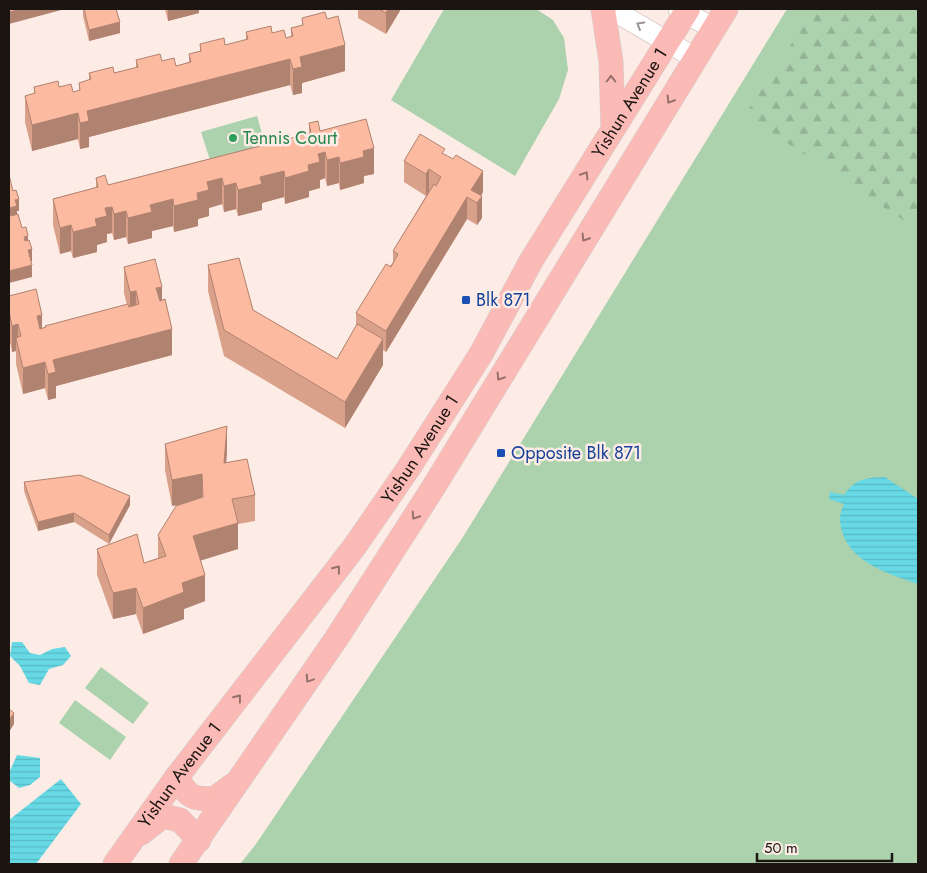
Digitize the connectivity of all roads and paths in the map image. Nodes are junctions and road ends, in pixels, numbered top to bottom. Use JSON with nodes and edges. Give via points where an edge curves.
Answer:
{"nodes":[{"id":1,"x":603,"y":9,"type":"edge"},
{"id":2,"x":611,"y":9,"type":"edge"},
{"id":3,"x":684,"y":10,"type":"edge"},
{"id":4,"x":720,"y":19,"type":"edge"},
{"id":5,"x":668,"y":42,"type":"junction"},
{"id":6,"x":695,"y":58,"type":"junction"},
{"id":7,"x":614,"y":128,"type":"junction"},
{"id":8,"x":176,"y":778,"type":"junction"},
{"id":9,"x":241,"y":778,"type":"junction"},
{"id":10,"x":132,"y":840,"type":"junction"},
{"id":11,"x":199,"y":840,"type":"junction"},
{"id":12,"x":115,"y":864,"type":"edge"},
{"id":13,"x":180,"y":864,"type":"edge"}],
"edges":[{"from":7,"to":1,"type":"main road","one_way":true,"via":[[611,62]]},
{"from":5,"to":2,"type":"street","one_way":true},
{"from":3,"to":4,"type":"street"},
{"from":3,"to":5,"type":"main road","name":"Yishun Avenue 1"},
{"from":4,"to":6,"type":"main road","name":"Yishun Avenue 1"},
{"from":5,"to":6,"type":"street"},
{"from":5,"to":7,"type":"main road","name":"Yishun Avenue 1"},
{"from":6,"to":9,"type":"main road","name":"Yishun Avenue 1","one_way":true,"via":[[432,488],[336,639]]},
{"from":8,"to":7,"type":"main road","name":"Yishun Avenue 1","one_way":true,"via":[[355,546],[408,469],[481,354],[532,261]]},
{"from":8,"to":9,"type":"main road","via":[[189,796],[214,799]]},
{"from":8,"to":10,"type":"main road","name":"Yishun Avenue 1"},
{"from":9,"to":11,"type":"main road","name":"Yishun Avenue 1"},
{"from":10,"to":11,"type":"main road","via":[[164,816],[180,820]]},
{"from":10,"to":12,"type":"main road","name":"Yishun Avenue 1"},
{"from":11,"to":13,"type":"main road","name":"Yishun Avenue 1"}]}
